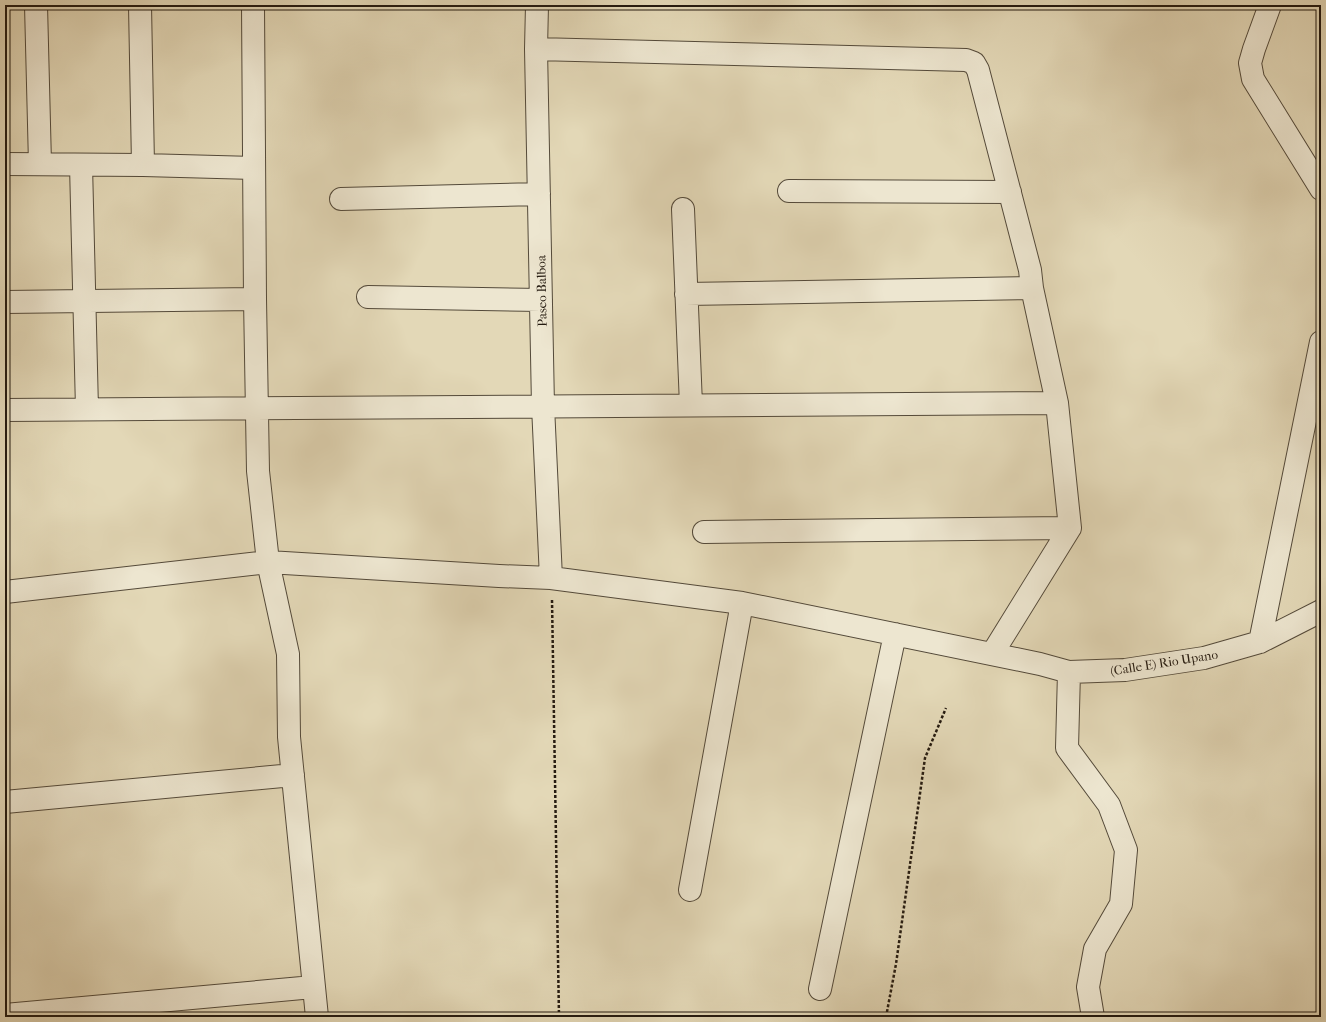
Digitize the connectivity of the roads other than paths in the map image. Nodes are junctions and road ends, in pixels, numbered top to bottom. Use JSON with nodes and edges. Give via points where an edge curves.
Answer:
{"nodes":[{"id":1,"x":36,"y":5,"type":"edge"},
{"id":2,"x":140,"y":5,"type":"edge"},
{"id":3,"x":253,"y":5,"type":"edge"},
{"id":4,"x":537,"y":5,"type":"edge"},
{"id":5,"x":1270,"y":5,"type":"edge"},
{"id":6,"x":536,"y":49,"type":"junction"},
{"id":7,"x":5,"y":164,"type":"edge"},
{"id":8,"x":40,"y":164,"type":"junction"},
{"id":9,"x":81,"y":165,"type":"junction"},
{"id":10,"x":143,"y":165,"type":"junction"},
{"id":11,"x":254,"y":168,"type":"junction"},
{"id":12,"x":1321,"y":189,"type":"edge"},
{"id":13,"x":789,"y":191,"type":"dead end"},
{"id":14,"x":1010,"y":192,"type":"junction"},
{"id":15,"x":539,"y":194,"type":"junction"},
{"id":16,"x":341,"y":199,"type":"dead end"},
{"id":17,"x":683,"y":209,"type":"dead end"},
{"id":18,"x":1032,"y":288,"type":"junction"},
{"id":19,"x":686,"y":294,"type":"junction"},
{"id":20,"x":368,"y":297,"type":"dead end"},
{"id":21,"x":255,"y":300,"type":"junction"},
{"id":22,"x":541,"y":300,"type":"junction"},
{"id":23,"x":84,"y":301,"type":"junction"},
{"id":24,"x":5,"y":302,"type":"edge"},
{"id":25,"x":1321,"y":342,"type":"edge"},
{"id":26,"x":1057,"y":403,"type":"junction"},
{"id":27,"x":691,"y":405,"type":"junction"},
{"id":28,"x":543,"y":406,"type":"junction"},
{"id":29,"x":87,"y":408,"type":"junction"},
{"id":30,"x":257,"y":408,"type":"junction"},
{"id":31,"x":5,"y":410,"type":"edge"},
{"id":32,"x":1070,"y":528,"type":"junction"},
{"id":33,"x":704,"y":532,"type":"dead end"},
{"id":34,"x":268,"y":562,"type":"junction"},
{"id":35,"x":552,"y":578,"type":"junction"},
{"id":36,"x":5,"y":592,"type":"edge"},
{"id":37,"x":742,"y":602,"type":"junction"},
{"id":38,"x":1321,"y":611,"type":"edge"},
{"id":39,"x":895,"y":634,"type":"junction"},
{"id":40,"x":1260,"y":642,"type":"junction"},
{"id":41,"x":992,"y":654,"type":"junction"},
{"id":42,"x":1069,"y":672,"type":"junction"},
{"id":43,"x":293,"y":775,"type":"junction"},
{"id":44,"x":5,"y":802,"type":"edge"},
{"id":45,"x":690,"y":890,"type":"dead end"},
{"id":46,"x":313,"y":987,"type":"junction"},
{"id":47,"x":820,"y":989,"type":"dead end"},
{"id":48,"x":5,"y":1016,"type":"edge"},
{"id":49,"x":317,"y":1017,"type":"edge"},
{"id":50,"x":1092,"y":1017,"type":"edge"}],
"edges":[{"from":1,"to":8,"type":"street"},
{"from":2,"to":10,"type":"street"},
{"from":3,"to":11,"type":"street"},
{"from":4,"to":6,"type":"street","name":"Paseo Balboa"},
{"from":5,"to":12,"type":"street","via":[[1250,63],[1253,79]]},
{"from":6,"to":14,"type":"street","via":[[966,60],[974,63],[978,70]]},
{"from":6,"to":15,"type":"street","name":"Paseo Balboa"},
{"from":7,"to":8,"type":"street"},
{"from":8,"to":9,"type":"street"},
{"from":9,"to":10,"type":"street"},
{"from":9,"to":23,"type":"street"},
{"from":10,"to":11,"type":"street"},
{"from":11,"to":21,"type":"street"},
{"from":13,"to":14,"type":"street"},
{"from":14,"to":18,"type":"street","via":[[1030,270]]},
{"from":15,"to":16,"type":"street"},
{"from":15,"to":22,"type":"street","name":"Paseo Balboa"},
{"from":17,"to":19,"type":"street"},
{"from":18,"to":19,"type":"street"},
{"from":18,"to":26,"type":"street"},
{"from":19,"to":27,"type":"street"},
{"from":20,"to":22,"type":"street"},
{"from":21,"to":23,"type":"street"},
{"from":21,"to":30,"type":"street"},
{"from":22,"to":28,"type":"street","name":"Paseo Balboa"},
{"from":23,"to":24,"type":"street"},
{"from":23,"to":29,"type":"street"},
{"from":25,"to":40,"type":"street"},
{"from":26,"to":27,"type":"street"},
{"from":26,"to":32,"type":"street"},
{"from":27,"to":28,"type":"street"},
{"from":28,"to":30,"type":"street"},
{"from":28,"to":35,"type":"street","name":"Paseo Balboa"},
{"from":29,"to":30,"type":"street"},
{"from":29,"to":31,"type":"street"},
{"from":30,"to":34,"type":"street","via":[[258,471]]},
{"from":32,"to":33,"type":"street"},
{"from":32,"to":41,"type":"street"},
{"from":34,"to":35,"type":"street","name":"(Calle E) Rio Upano"},
{"from":34,"to":36,"type":"street","name":"(Calle E) Rio Upano"},
{"from":34,"to":43,"type":"street","via":[[288,654],[289,737]]},
{"from":35,"to":37,"type":"street","name":"(Calle E) Rio Upano"},
{"from":37,"to":39,"type":"street","name":"(Calle E) Rio Upano"},
{"from":37,"to":45,"type":"street"},
{"from":38,"to":40,"type":"street","name":"(Calle E) Rio Upano"},
{"from":39,"to":41,"type":"street","name":"(Calle E) Rio Upano"},
{"from":39,"to":47,"type":"street"},
{"from":40,"to":42,"type":"street","name":"(Calle E) Rio Upano","via":[[1204,658],[1125,670]]},
{"from":41,"to":42,"type":"street","name":"(Calle E) Rio Upano"},
{"from":42,"to":50,"type":"street","via":[[1066,748],[1108,805],[1126,850],[1121,904],[1096,949],[1088,987]]},
{"from":43,"to":44,"type":"street"},
{"from":43,"to":46,"type":"street"},
{"from":46,"to":48,"type":"street"},
{"from":46,"to":49,"type":"street"}]}
